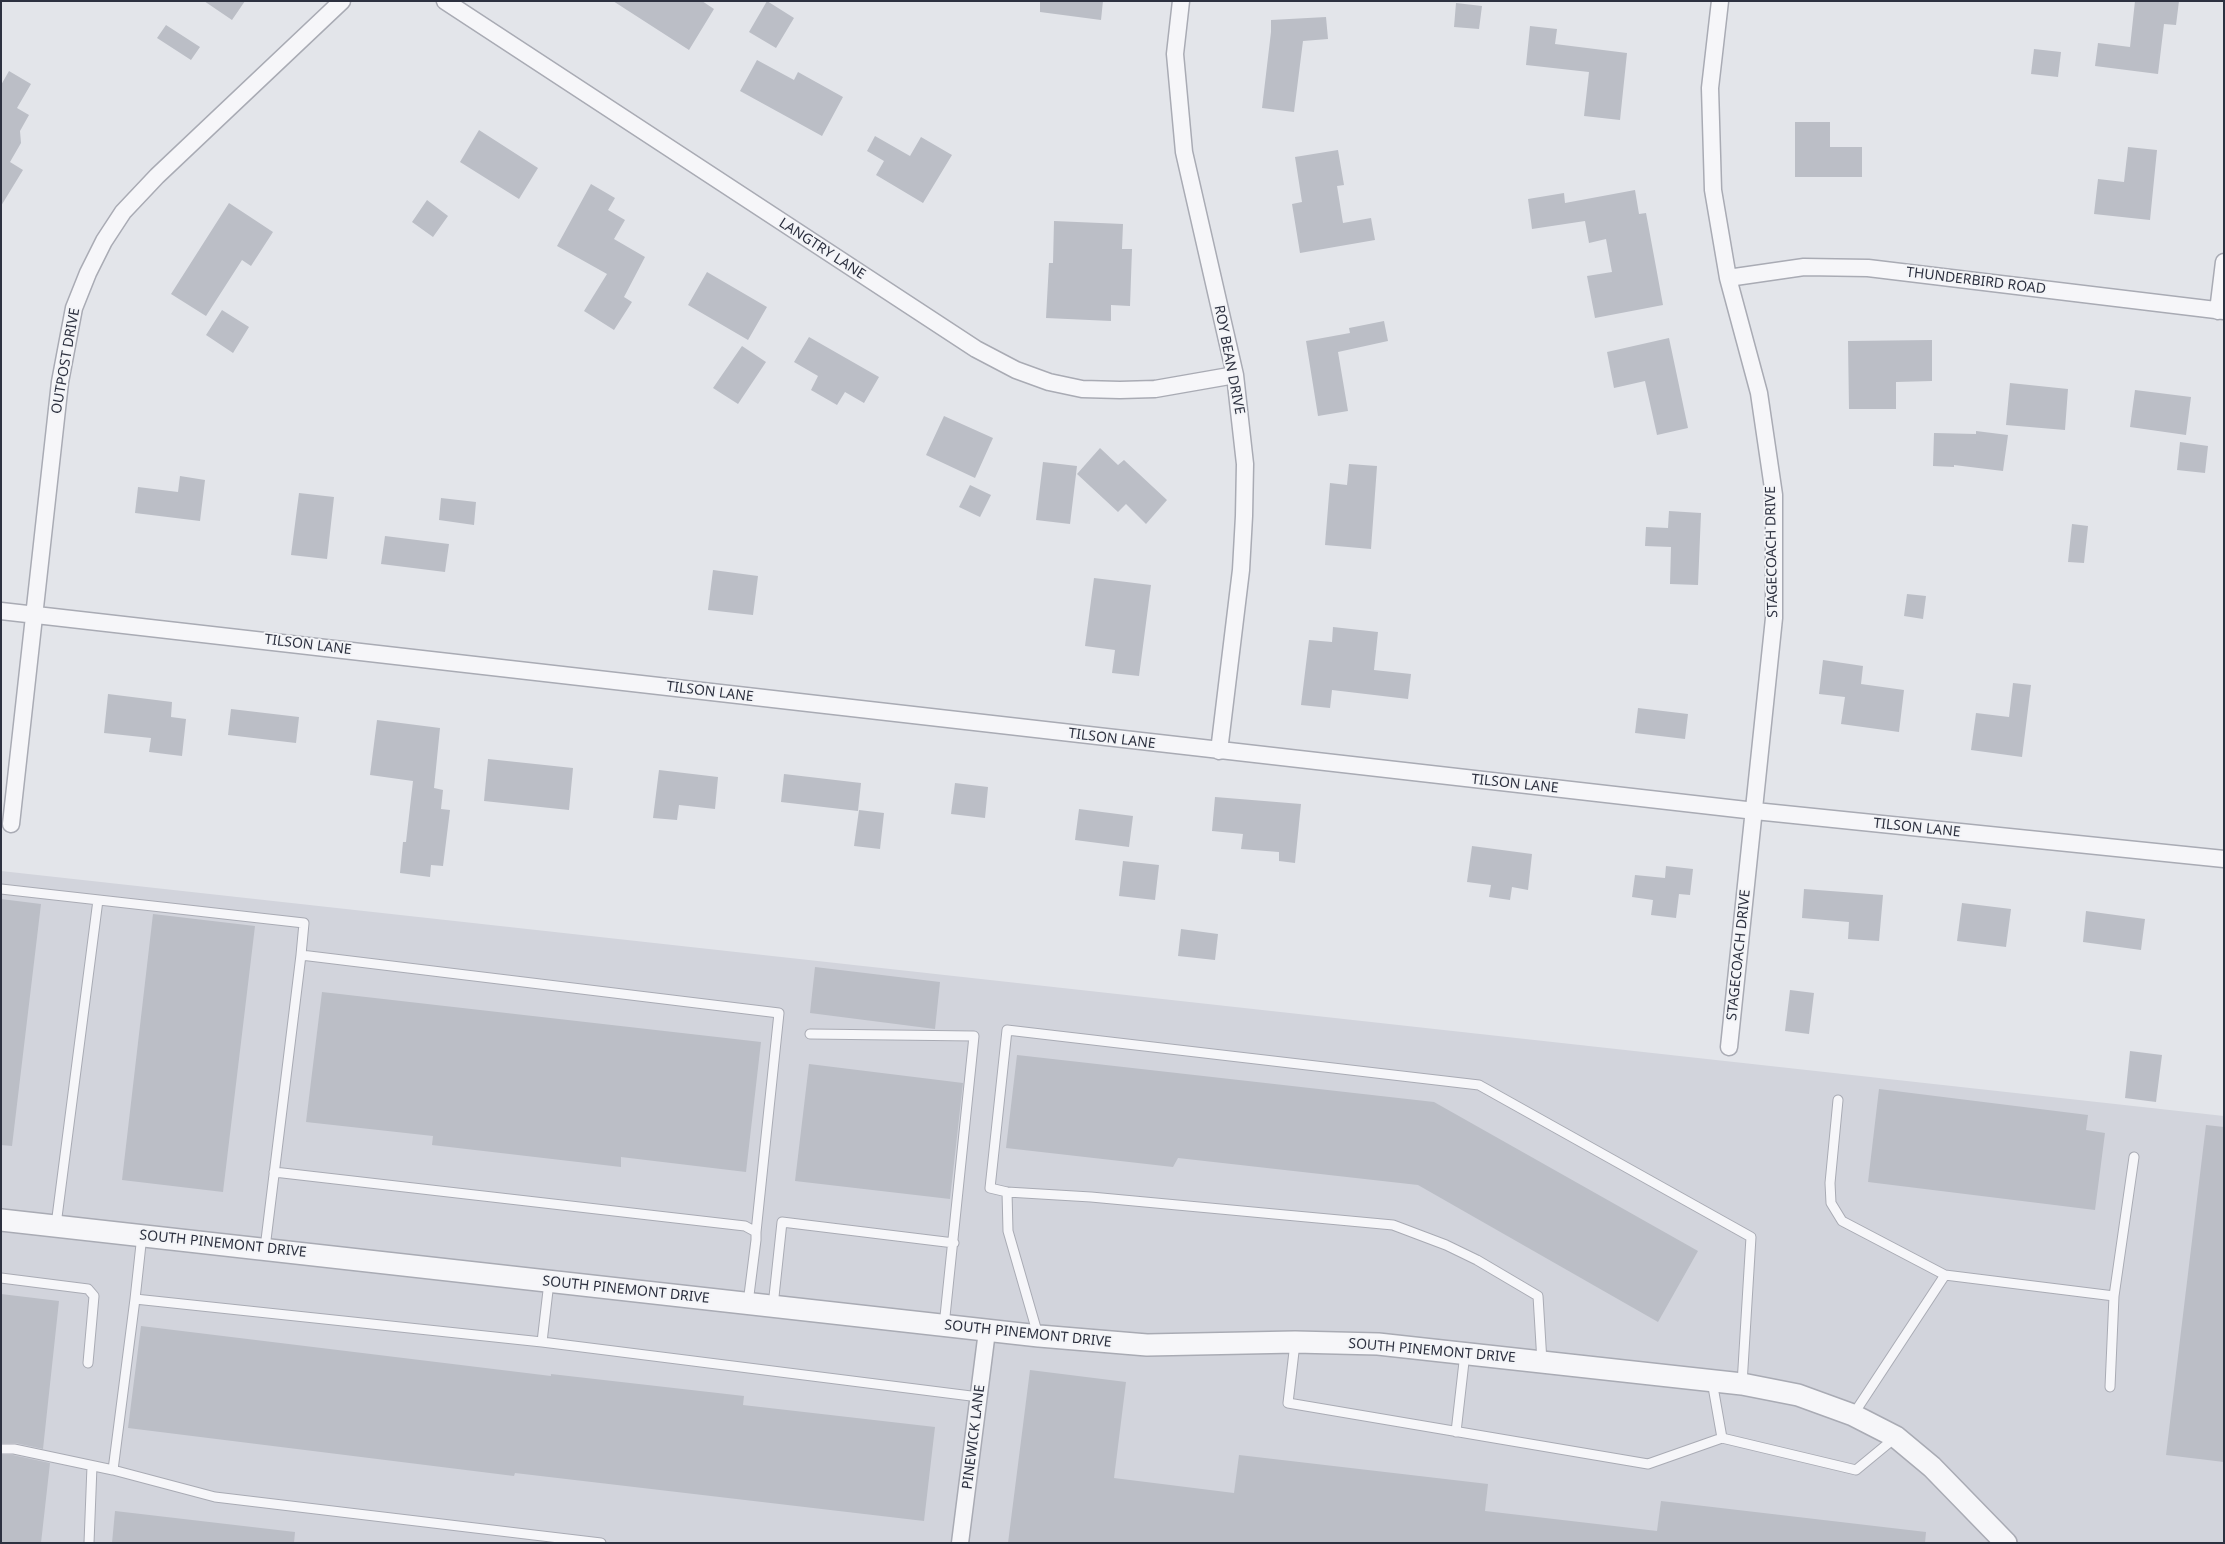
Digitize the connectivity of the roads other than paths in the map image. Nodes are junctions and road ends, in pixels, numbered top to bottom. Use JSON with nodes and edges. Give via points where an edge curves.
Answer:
{"nodes":[{"id":1,"x":342,"y":1,"type":"edge"},
{"id":2,"x":445,"y":1,"type":"edge"},
{"id":3,"x":1181,"y":1,"type":"edge"},
{"id":4,"x":1720,"y":1,"type":"edge"},
{"id":5,"x":2224,"y":262,"type":"edge"},
{"id":6,"x":1728,"y":278,"type":"junction"},
{"id":7,"x":2221,"y":311,"type":"edge"},
{"id":8,"x":1234,"y":375,"type":"junction"},
{"id":9,"x":1,"y":611,"type":"edge"},
{"id":10,"x":34,"y":614,"type":"junction"},
{"id":11,"x":1219,"y":751,"type":"junction"},
{"id":12,"x":1755,"y":812,"type":"junction"},
{"id":13,"x":11,"y":824,"type":"dead end"},
{"id":14,"x":2224,"y":859,"type":"edge"},
{"id":15,"x":1,"y":890,"type":"edge"},
{"id":16,"x":98,"y":900,"type":"junction"},
{"id":17,"x":301,"y":956,"type":"junction"},
{"id":18,"x":810,"y":1034,"type":"dead end"},
{"id":19,"x":1729,"y":1047,"type":"dead end"},
{"id":20,"x":1838,"y":1100,"type":"dead end"},
{"id":21,"x":2134,"y":1157,"type":"dead end"},
{"id":22,"x":274,"y":1172,"type":"junction"},
{"id":23,"x":1007,"y":1192,"type":"junction"},
{"id":24,"x":1,"y":1220,"type":"edge"},
{"id":25,"x":56,"y":1226,"type":"junction"},
{"id":26,"x":756,"y":1232,"type":"junction"},
{"id":27,"x":142,"y":1235,"type":"junction"},
{"id":28,"x":954,"y":1243,"type":"junction"},
{"id":29,"x":265,"y":1248,"type":"junction"},
{"id":30,"x":1945,"y":1276,"type":"junction"},
{"id":31,"x":1,"y":1278,"type":"edge"},
{"id":32,"x":549,"y":1282,"type":"junction"},
{"id":33,"x":2114,"y":1296,"type":"junction"},
{"id":34,"x":135,"y":1299,"type":"junction"},
{"id":35,"x":748,"y":1303,"type":"junction"},
{"id":36,"x":773,"y":1306,"type":"junction"},
{"id":37,"x":944,"y":1326,"type":"junction"},
{"id":38,"x":987,"y":1331,"type":"junction"},
{"id":39,"x":1039,"y":1336,"type":"junction"},
{"id":40,"x":542,"y":1342,"type":"junction"},
{"id":41,"x":1295,"y":1342,"type":"junction"},
{"id":42,"x":1465,"y":1353,"type":"junction"},
{"id":43,"x":1542,"y":1362,"type":"junction"},
{"id":44,"x":88,"y":1363,"type":"dead end"},
{"id":45,"x":1712,"y":1381,"type":"junction"},
{"id":46,"x":1742,"y":1384,"type":"junction"},
{"id":47,"x":2110,"y":1387,"type":"dead end"},
{"id":48,"x":979,"y":1397,"type":"junction"},
{"id":49,"x":1853,"y":1415,"type":"junction"},
{"id":50,"x":1456,"y":1432,"type":"junction"},
{"id":51,"x":1896,"y":1437,"type":"junction"},
{"id":52,"x":1722,"y":1438,"type":"junction"},
{"id":53,"x":1,"y":1449,"type":"edge"},
{"id":54,"x":92,"y":1466,"type":"junction"},
{"id":55,"x":113,"y":1470,"type":"junction"},
{"id":56,"x":89,"y":1543,"type":"edge"},
{"id":57,"x":601,"y":1543,"type":"edge"},
{"id":58,"x":960,"y":1543,"type":"edge"},
{"id":59,"x":2006,"y":1543,"type":"edge"}],
"edges":[{"from":1,"to":10,"type":"street","name":"OUTPOST DRIVE","via":[[157,176],[123,212],[104,240],[74,308],[60,382]]},
{"from":2,"to":8,"type":"street","name":"LANGTRY LANE","via":[[976,350],[1016,370],[1082,389],[1120,390],[1154,389]]},
{"from":3,"to":8,"type":"street","name":"ROY BEAN DRIVE","via":[[1175,54],[1184,152]]},
{"from":4,"to":6,"type":"street","name":"STAGECOACH DRIVE","via":[[1710,88],[1712,171]]},
{"from":5,"to":7,"type":"street"},
{"from":6,"to":7,"type":"street","name":"THUNDERBIRD ROAD","via":[[1804,267],[1868,268]]},
{"from":6,"to":12,"type":"street","name":"STAGECOACH DRIVE","via":[[1759,393],[1774,496],[1774,618]]},
{"from":8,"to":11,"type":"street","name":"ROY BEAN DRIVE","via":[[1245,464],[1244,516],[1241,570]]},
{"from":9,"to":10,"type":"street","name":"TILSON LANE"},
{"from":10,"to":11,"type":"street","name":"TILSON LANE"},
{"from":10,"to":13,"type":"street","name":"OUTPOST DRIVE"},
{"from":11,"to":12,"type":"street","name":"TILSON LANE"},
{"from":12,"to":14,"type":"street","name":"TILSON LANE"},
{"from":12,"to":19,"type":"street","name":"STAGECOACH DRIVE"},
{"from":15,"to":16,"type":"lane"},
{"from":16,"to":17,"type":"lane","via":[[304,923]]},
{"from":16,"to":25,"type":"lane"},
{"from":17,"to":22,"type":"lane"},
{"from":17,"to":26,"type":"lane","via":[[779,1013]]},
{"from":18,"to":28,"type":"lane","via":[[974,1036]]},
{"from":20,"to":30,"type":"lane","via":[[1831,1203],[1842,1221]]},
{"from":21,"to":33,"type":"lane"},
{"from":22,"to":26,"type":"lane","via":[[745,1226]]},
{"from":22,"to":29,"type":"lane"},
{"from":23,"to":39,"type":"lane","via":[[1008,1231]]},
{"from":23,"to":43,"type":"lane","via":[[1393,1225],[1477,1260],[1538,1296]]},
{"from":23,"to":46,"type":"lane","via":[[990,1188],[1007,1030],[1479,1085],[1751,1238]]},
{"from":24,"to":25,"type":"street","name":"SOUTH PINEMONT DRIVE"},
{"from":25,"to":27,"type":"street","name":"SOUTH PINEMONT DRIVE"},
{"from":26,"to":35,"type":"lane"},
{"from":27,"to":29,"type":"street","name":"SOUTH PINEMONT DRIVE"},
{"from":27,"to":34,"type":"lane"},
{"from":28,"to":36,"type":"lane","via":[[782,1222]]},
{"from":28,"to":37,"type":"lane"},
{"from":29,"to":32,"type":"street","name":"SOUTH PINEMONT DRIVE"},
{"from":30,"to":33,"type":"lane"},
{"from":30,"to":49,"type":"lane"},
{"from":31,"to":44,"type":"lane","via":[[88,1289],[94,1296]]},
{"from":32,"to":35,"type":"street","name":"SOUTH PINEMONT DRIVE"},
{"from":32,"to":40,"type":"lane"},
{"from":33,"to":47,"type":"lane"},
{"from":34,"to":40,"type":"lane"},
{"from":34,"to":55,"type":"lane"},
{"from":35,"to":36,"type":"street","name":"SOUTH PINEMONT DRIVE"},
{"from":36,"to":37,"type":"street","name":"SOUTH PINEMONT DRIVE"},
{"from":37,"to":38,"type":"street","name":"SOUTH PINEMONT DRIVE"},
{"from":38,"to":39,"type":"street","name":"SOUTH PINEMONT DRIVE"},
{"from":38,"to":48,"type":"street","name":"PINEWICK LANE"},
{"from":39,"to":41,"type":"street","name":"SOUTH PINEMONT DRIVE","via":[[1147,1345]]},
{"from":40,"to":48,"type":"lane"},
{"from":41,"to":42,"type":"street","name":"SOUTH PINEMONT DRIVE","via":[[1378,1344]]},
{"from":41,"to":50,"type":"lane","via":[[1288,1403]]},
{"from":42,"to":43,"type":"street","name":"SOUTH PINEMONT DRIVE"},
{"from":42,"to":50,"type":"lane"},
{"from":43,"to":45,"type":"street","name":"SOUTH PINEMONT DRIVE"},
{"from":45,"to":46,"type":"street","name":"SOUTH PINEMONT DRIVE"},
{"from":45,"to":52,"type":"lane"},
{"from":46,"to":49,"type":"street","name":"SOUTH PINEMONT DRIVE","via":[[1798,1395]]},
{"from":48,"to":58,"type":"street","name":"PINEWICK LANE"},
{"from":49,"to":51,"type":"street","name":"SOUTH PINEMONT DRIVE"},
{"from":50,"to":52,"type":"lane","via":[[1648,1464]]},
{"from":51,"to":52,"type":"lane","via":[[1856,1470]]},
{"from":51,"to":59,"type":"street","name":"SOUTH PINEMONT DRIVE","via":[[1932,1467]]},
{"from":53,"to":54,"type":"lane"},
{"from":54,"to":55,"type":"lane"},
{"from":54,"to":56,"type":"lane"},
{"from":55,"to":57,"type":"lane","via":[[215,1497]]}]}
